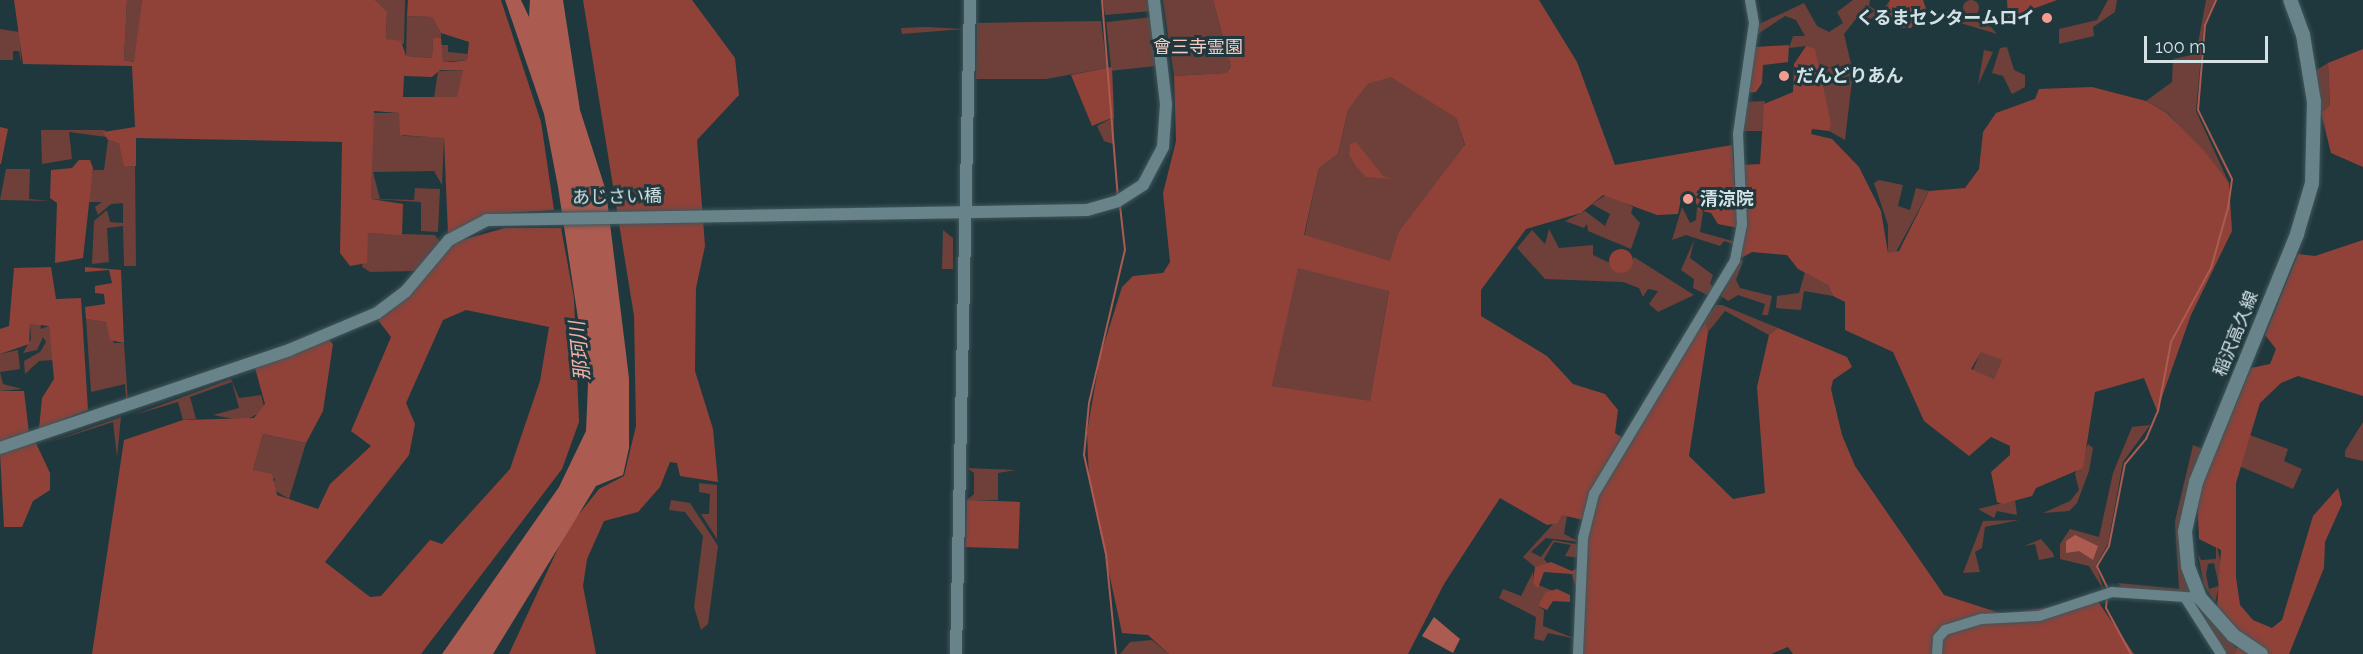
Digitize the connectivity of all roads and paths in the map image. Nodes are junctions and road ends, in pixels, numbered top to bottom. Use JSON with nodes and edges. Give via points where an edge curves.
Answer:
{"nodes":[{"id":1,"x":970,"y":0,"type":"edge"},
{"id":2,"x":1154,"y":0,"type":"edge"},
{"id":3,"x":1750,"y":0,"type":"edge"},
{"id":4,"x":2290,"y":0,"type":"edge"},
{"id":5,"x":964,"y":212,"type":"junction"},
{"id":6,"x":0,"y":448,"type":"edge"},
{"id":7,"x":2193,"y":599,"type":"junction"},
{"id":8,"x":956,"y":654,"type":"edge"},
{"id":9,"x":1578,"y":654,"type":"edge"},
{"id":10,"x":1937,"y":654,"type":"edge"},
{"id":11,"x":2221,"y":654,"type":"edge"},
{"id":12,"x":2261,"y":654,"type":"edge"}],
"edges":[{"from":1,"to":5,"type":"street"},
{"from":2,"to":5,"type":"street","name":"あじさい橋","via":[[1165,132],[1159,161],[1143,185],[1118,201],[1086,210]]},
{"from":3,"to":9,"type":"street","via":[[1754,23],[1738,134],[1739,244],[1716,299],[1680,347],[1657,395],[1594,494],[1583,538]]},
{"from":4,"to":7,"type":"main road","name":"稲沢高久線","via":[[2303,35],[2314,102],[2314,166],[2297,234],[2191,498],[2185,549]]},
{"from":5,"to":6,"type":"street","name":"あじさい橋","via":[[529,216],[466,228],[388,306],[332,333]]},
{"from":5,"to":8,"type":"street"},
{"from":7,"to":10,"type":"street","via":[[2112,592],[2052,613],[1982,619],[1945,630]]},
{"from":7,"to":11,"type":"street"},
{"from":7,"to":12,"type":"main road","name":"稲沢高久線"}]}
